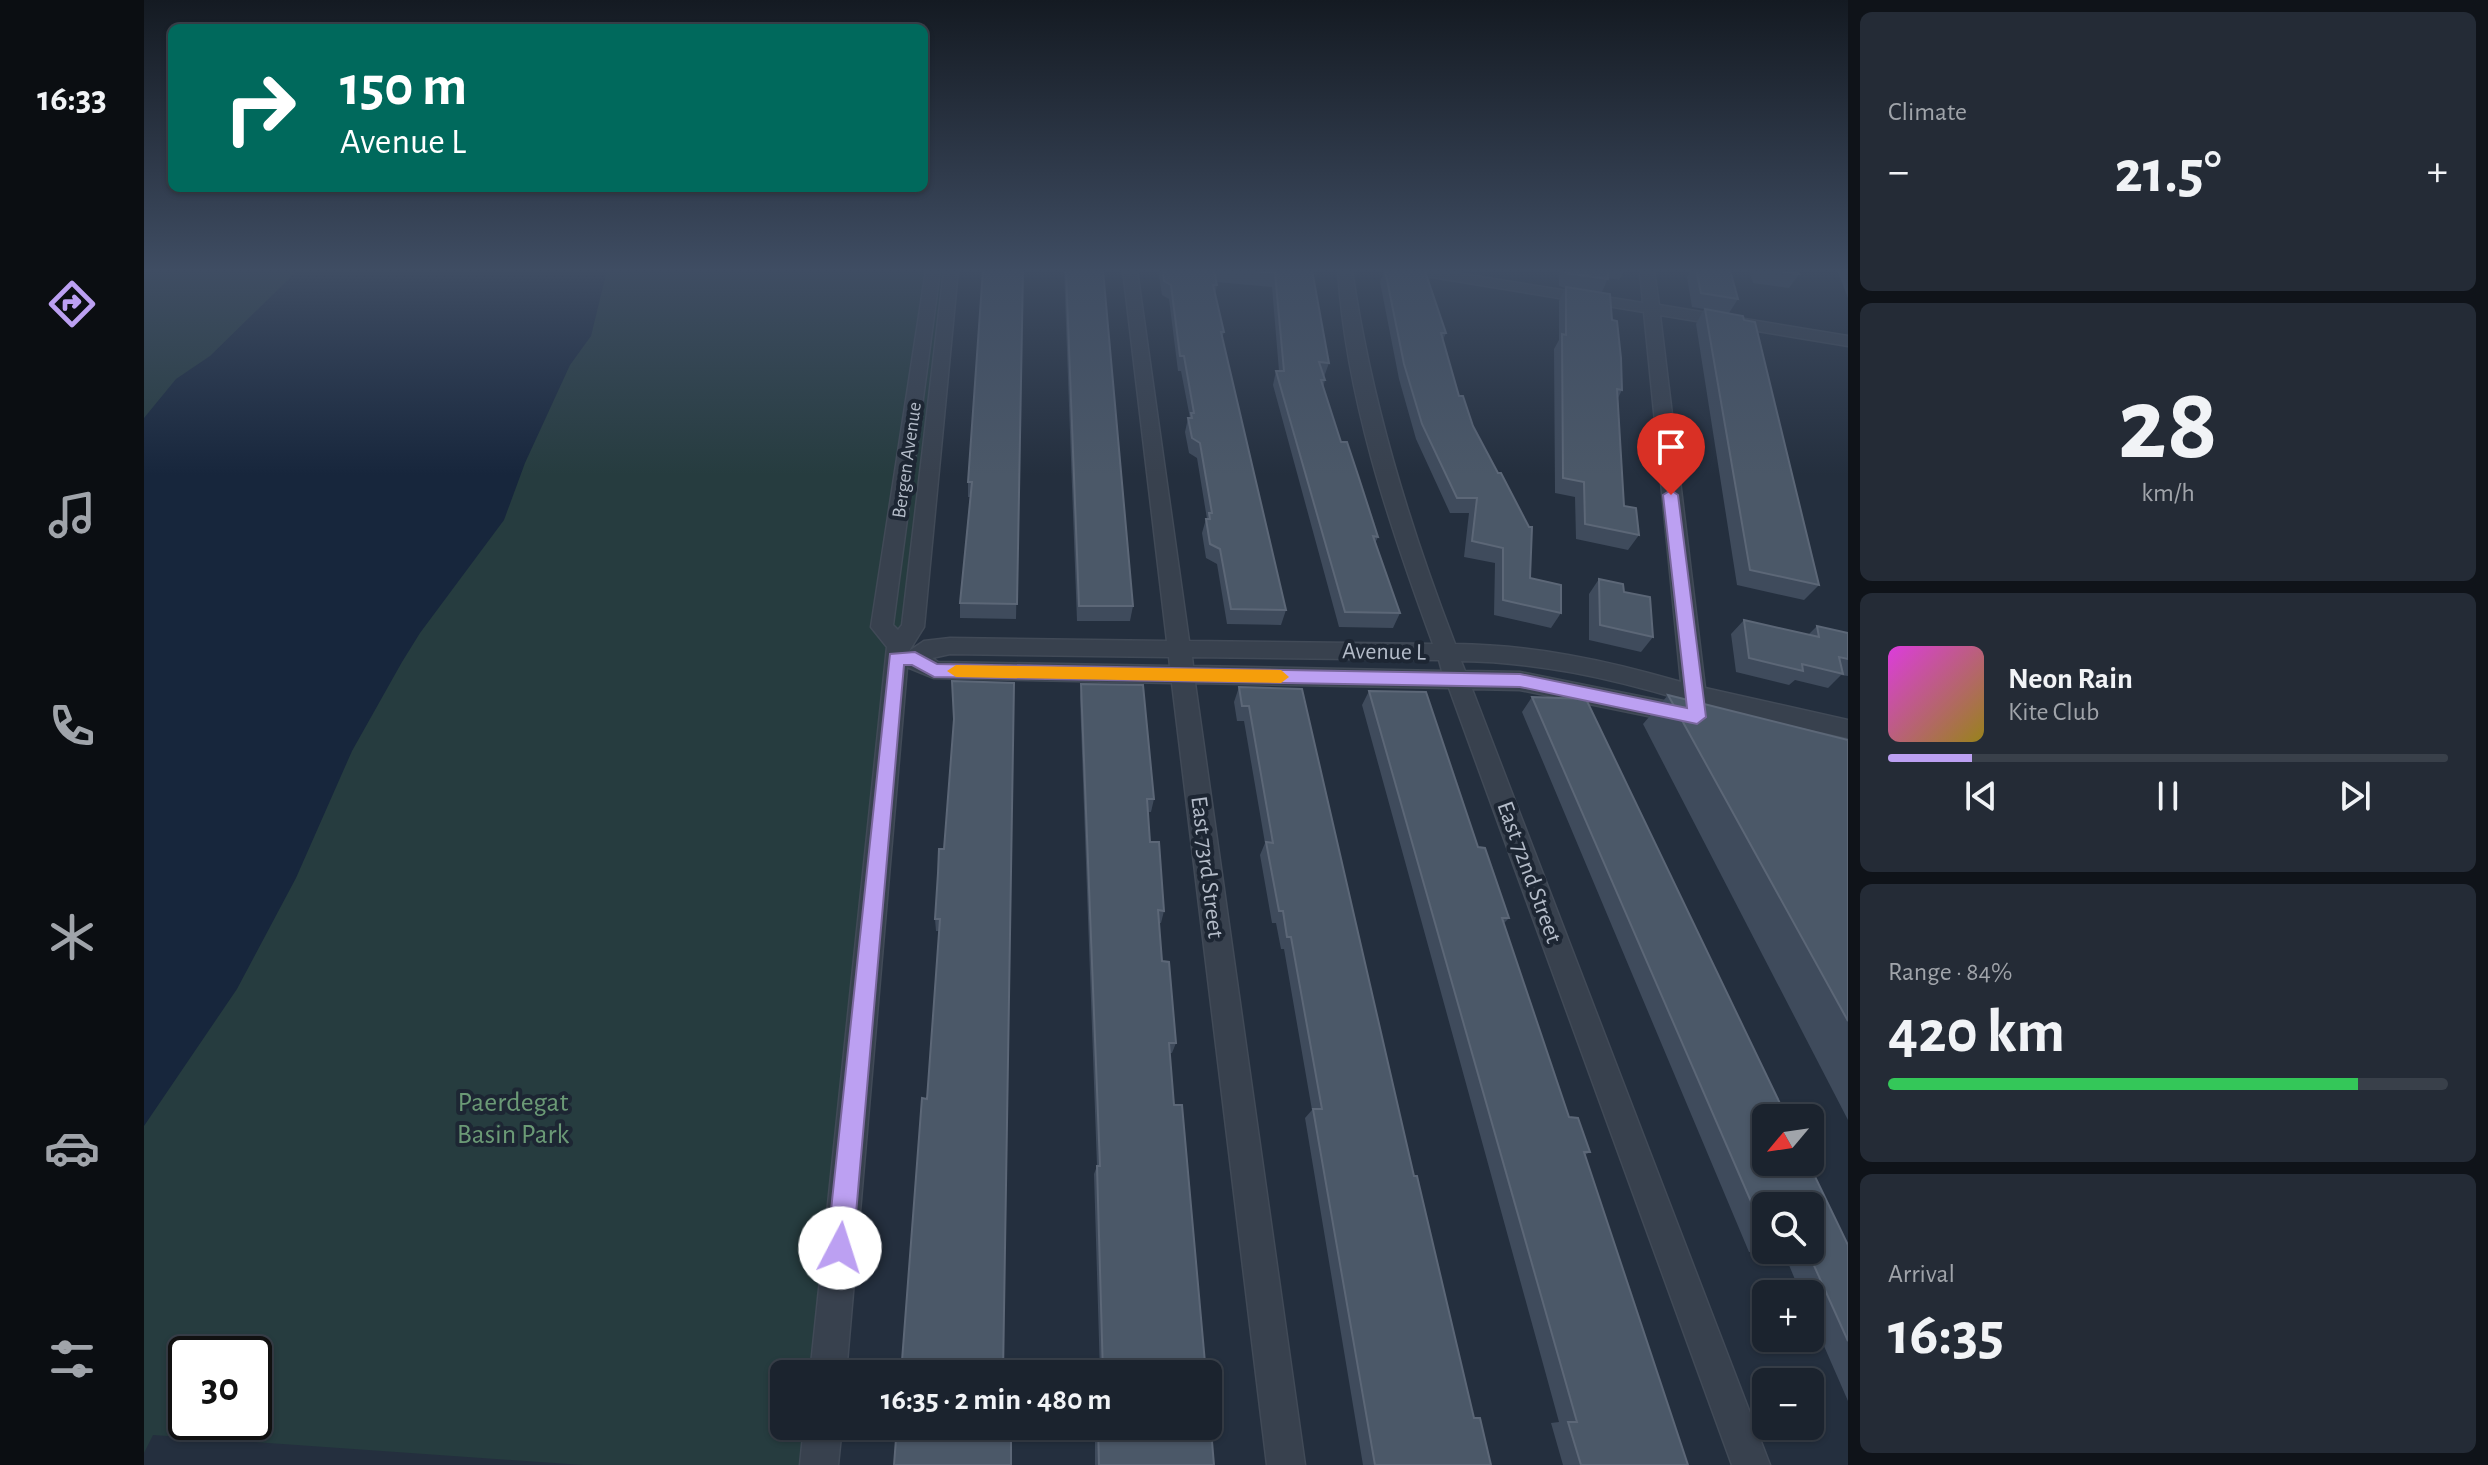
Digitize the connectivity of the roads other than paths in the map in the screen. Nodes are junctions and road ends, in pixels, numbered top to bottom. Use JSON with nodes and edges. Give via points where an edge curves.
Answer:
{"nodes":[{"id":1,"x":923,"y":338,"type":"edge"},
{"id":2,"x":944,"y":338,"type":"edge"},
{"id":3,"x":1139,"y":338,"type":"edge"},
{"id":4,"x":1354,"y":338,"type":"edge"},
{"id":5,"x":1653,"y":338,"type":"edge"},
{"id":6,"x":1180,"y":649,"type":"junction"},
{"id":7,"x":1448,"y":651,"type":"junction"},
{"id":8,"x":903,"y":654,"type":"junction"},
{"id":9,"x":1183,"y":676,"type":"junction"},
{"id":10,"x":1457,"y":679,"type":"junction"},
{"id":11,"x":1695,"y":706,"type":"junction"},
{"id":12,"x":1848,"y":729,"type":"edge"},
{"id":13,"x":1757,"y":733,"type":"edge"},
{"id":14,"x":829,"y":1360,"type":"edge"},
{"id":15,"x":822,"y":1440,"type":"edge"},
{"id":16,"x":819,"y":1465,"type":"edge"},
{"id":17,"x":1286,"y":1465,"type":"edge"},
{"id":18,"x":1751,"y":1465,"type":"edge"}],
"edges":[{"from":1,"to":8,"type":"street","name":"Bergen Avenue","via":[[882,627]]},
{"from":2,"to":8,"type":"street","name":"Bergen Avenue","via":[[913,627]]},
{"from":3,"to":6,"type":"street","name":"East 73rd Street"},
{"from":4,"to":7,"type":"street","name":"East 72nd Street","via":[[1371,427]]},
{"from":5,"to":11,"type":"street"},
{"from":6,"to":7,"type":"street","name":"Avenue L"},
{"from":6,"to":8,"type":"street","name":"Avenue L","via":[[950,646]]},
{"from":6,"to":9,"type":"street","name":"East 73rd Street"},
{"from":7,"to":10,"type":"street","name":"East 72nd Street"},
{"from":7,"to":11,"type":"street","name":"Avenue L","via":[[1514,653],[1628,675]]},
{"from":8,"to":9,"type":"street","name":"Avenue L","via":[[934,670]]},
{"from":8,"to":14,"type":"street","name":"Bergen Avenue"},
{"from":9,"to":10,"type":"street","name":"Avenue L"},
{"from":9,"to":17,"type":"street","name":"East 73rd Street"},
{"from":10,"to":11,"type":"street","name":"Avenue L","via":[[1520,681]]},
{"from":10,"to":18,"type":"street","name":"East 72nd Street"},
{"from":11,"to":12,"type":"street","name":"Avenue L"},
{"from":11,"to":13,"type":"street","name":"Avenue L"},
{"from":15,"to":16,"type":"street"}]}
